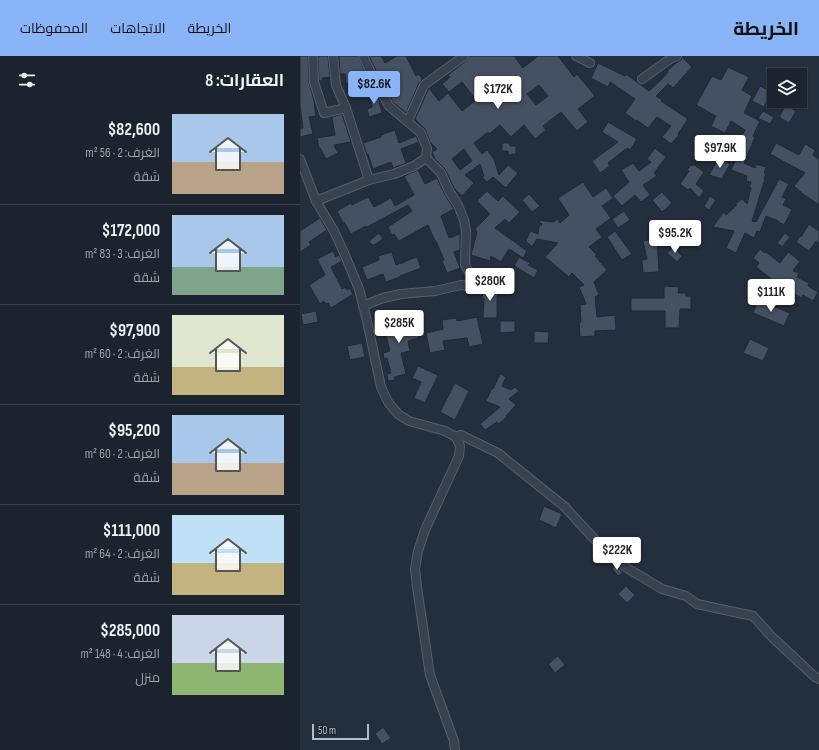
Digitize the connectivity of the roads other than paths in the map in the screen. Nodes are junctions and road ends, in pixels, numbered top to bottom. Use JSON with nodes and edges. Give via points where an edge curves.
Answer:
{"nodes":[{"id":1,"x":312,"y":56,"type":"edge"},
{"id":2,"x":333,"y":56,"type":"edge"},
{"id":3,"x":363,"y":56,"type":"edge"},
{"id":4,"x":464,"y":56,"type":"edge"},
{"id":5,"x":576,"y":56,"type":"edge"},
{"id":6,"x":677,"y":56,"type":"edge"},
{"id":7,"x":590,"y":63,"type":"dead end"},
{"id":8,"x":642,"y":79,"type":"dead end"},
{"id":9,"x":346,"y":108,"type":"junction"},
{"id":10,"x":408,"y":121,"type":"junction"},
{"id":11,"x":426,"y":158,"type":"junction"},
{"id":12,"x":300,"y":159,"type":"edge"},
{"id":13,"x":369,"y":180,"type":"junction"},
{"id":14,"x":316,"y":201,"type":"junction"},
{"id":15,"x":363,"y":306,"type":"junction"},
{"id":16,"x":456,"y":437,"type":"junction"},
{"id":17,"x":819,"y":679,"type":"edge"},
{"id":18,"x":455,"y":750,"type":"edge"}],
"edges":[{"from":1,"to":9,"type":"street","via":[[314,82],[324,113]]},
{"from":2,"to":9,"type":"street","via":[[336,85]]},
{"from":3,"to":10,"type":"street","via":[[389,106]]},
{"from":4,"to":10,"type":"street","via":[[424,85]]},
{"from":5,"to":7,"type":"street"},
{"from":6,"to":8,"type":"street"},
{"from":9,"to":13,"type":"street"},
{"from":10,"to":11,"type":"street","via":[[421,133],[427,148]]},
{"from":11,"to":13,"type":"street","via":[[394,174]]},
{"from":11,"to":15,"type":"street","via":[[441,173],[464,220],[466,265],[473,286],[461,285],[435,291],[401,294]]},
{"from":12,"to":14,"type":"street"},
{"from":13,"to":14,"type":"street"},
{"from":14,"to":15,"type":"street","via":[[345,255]]},
{"from":15,"to":16,"type":"street","via":[[381,387],[388,402],[398,414],[409,421]]},
{"from":16,"to":17,"type":"street","via":[[462,435],[498,453],[565,507],[608,554],[627,568],[662,589],[686,596],[697,604],[753,616],[772,637]]},
{"from":16,"to":18,"type":"street","via":[[460,446],[459,456],[425,530],[415,568],[430,675]]}]}
